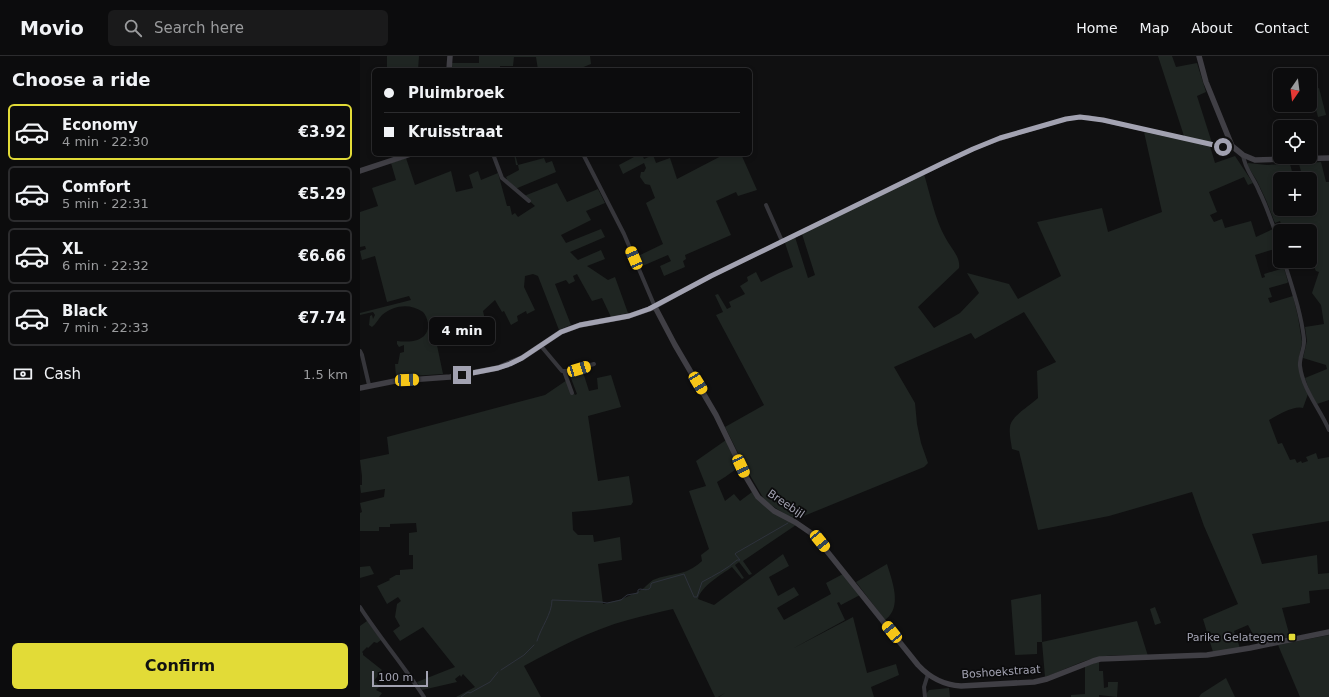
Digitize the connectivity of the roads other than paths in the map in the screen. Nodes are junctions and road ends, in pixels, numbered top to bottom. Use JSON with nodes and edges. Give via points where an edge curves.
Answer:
{"nodes":[{"id":1,"x":450,"y":56,"type":"edge"},
{"id":2,"x":1199,"y":56,"type":"edge"},
{"id":3,"x":449,"y":68,"type":"edge"},
{"id":4,"x":1232,"y":146,"type":"junction"},
{"id":5,"x":1243,"y":155,"type":"junction"},
{"id":6,"x":406,"y":156,"type":"edge"},
{"id":7,"x":494,"y":156,"type":"edge"},
{"id":8,"x":584,"y":156,"type":"edge"},
{"id":9,"x":1329,"y":158,"type":"edge"},
{"id":10,"x":360,"y":171,"type":"edge"},
{"id":11,"x":529,"y":201,"type":"dead end"},
{"id":12,"x":766,"y":205,"type":"dead end"},
{"id":13,"x":1273,"y":224,"type":"edge"},
{"id":14,"x":782,"y":241,"type":"junction"},
{"id":15,"x":1286,"y":268,"type":"edge"},
{"id":16,"x":655,"y":307,"type":"junction"},
{"id":17,"x":540,"y":346,"type":"junction"},
{"id":18,"x":360,"y":352,"type":"edge"},
{"id":19,"x":594,"y":364,"type":"dead end"},
{"id":20,"x":564,"y":371,"type":"junction"},
{"id":21,"x":369,"y":385,"type":"junction"},
{"id":22,"x":360,"y":388,"type":"edge"},
{"id":23,"x":572,"y":393,"type":"dead end"},
{"id":24,"x":1329,"y":430,"type":"edge"},
{"id":25,"x":360,"y":607,"type":"edge"},
{"id":26,"x":1329,"y":632,"type":"edge"},
{"id":27,"x":928,"y":674,"type":"junction"},
{"id":28,"x":424,"y":697,"type":"edge"},
{"id":29,"x":925,"y":697,"type":"edge"}],
"edges":[{"from":1,"to":3,"type":"street"},
{"from":2,"to":4,"type":"street","via":[[1206,82]]},
{"from":4,"to":5,"type":"street"},
{"from":4,"to":14,"type":"street","via":[[1223,147],[1088,117],[1073,117],[1000,138],[973,149]]},
{"from":5,"to":9,"type":"street","via":[[1249,159],[1267,160]]},
{"from":5,"to":13,"type":"street","via":[[1245,166]]},
{"from":6,"to":10,"type":"street"},
{"from":7,"to":11,"type":"street","via":[[504,181]]},
{"from":8,"to":16,"type":"street","via":[[624,234]]},
{"from":12,"to":14,"type":"street"},
{"from":14,"to":16,"type":"street"},
{"from":15,"to":24,"type":"street","via":[[1299,310],[1304,343],[1300,366],[1311,397]]},
{"from":16,"to":17,"type":"street","via":[[629,316],[580,325],[561,332]]},
{"from":16,"to":27,"type":"street","name":"Breebijl","via":[[674,345],[716,415],[758,497],[774,511],[807,530],[820,541],[918,665]]},
{"from":17,"to":20,"type":"street"},
{"from":17,"to":21,"type":"street","via":[[522,358],[498,368],[450,377]]},
{"from":18,"to":21,"type":"street"},
{"from":19,"to":20,"type":"street"},
{"from":20,"to":23,"type":"street"},
{"from":21,"to":22,"type":"street"},
{"from":25,"to":28,"type":"street"},
{"from":26,"to":27,"type":"street","name":"Boshoekstraat","via":[[1207,655],[1100,659],[1047,680],[1034,682],[956,685],[941,682]]},
{"from":27,"to":29,"type":"street","via":[[924,687]]}]}
